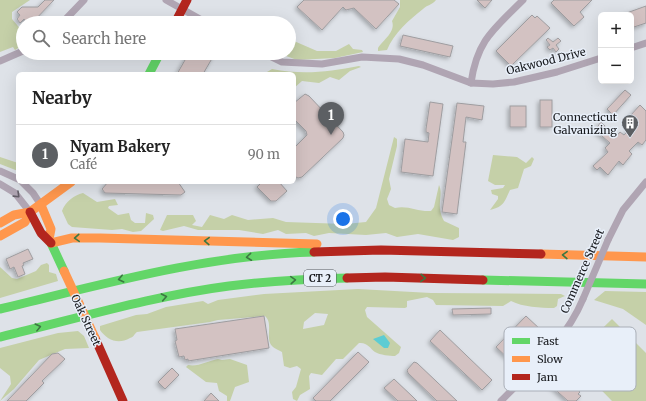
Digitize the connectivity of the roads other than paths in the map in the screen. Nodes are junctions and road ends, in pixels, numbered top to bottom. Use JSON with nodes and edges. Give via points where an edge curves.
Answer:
{"nodes":[{"id":1,"x":84,"y":0,"type":"edge"},
{"id":2,"x":166,"y":0,"type":"edge"},
{"id":3,"x":523,"y":0,"type":"edge"},
{"id":4,"x":185,"y":4,"type":"edge"},
{"id":5,"x":69,"y":16,"type":"edge"},
{"id":6,"x":179,"y":16,"type":"edge"},
{"id":7,"x":199,"y":16,"type":"edge"},
{"id":8,"x":646,"y":43,"type":"edge"},
{"id":9,"x":634,"y":47,"type":"edge"},
{"id":10,"x":16,"y":54,"type":"edge"},
{"id":11,"x":598,"y":59,"type":"edge"},
{"id":12,"x":156,"y":60,"type":"edge"},
{"id":13,"x":278,"y":60,"type":"edge"},
{"id":14,"x":0,"y":61,"type":"edge"},
{"id":15,"x":150,"y":72,"type":"edge"},
{"id":16,"x":471,"y":83,"type":"junction"},
{"id":17,"x":0,"y":171,"type":"edge"},
{"id":18,"x":16,"y":178,"type":"edge"},
{"id":19,"x":646,"y":182,"type":"edge"},
{"id":20,"x":0,"y":184,"type":"edge"},
{"id":21,"x":24,"y":184,"type":"edge"},
{"id":22,"x":68,"y":184,"type":"edge"},
{"id":23,"x":41,"y":205,"type":"junction"},
{"id":24,"x":30,"y":212,"type":"junction"},
{"id":25,"x":0,"y":223,"type":"edge"},
{"id":26,"x":0,"y":236,"type":"edge"},
{"id":27,"x":50,"y":241,"type":"junction"},
{"id":28,"x":371,"y":250,"type":"junction"},
{"id":29,"x":646,"y":257,"type":"edge"},
{"id":30,"x":646,"y":284,"type":"edge"},
{"id":31,"x":0,"y":309,"type":"edge"},
{"id":32,"x":569,"y":327,"type":"edge"},
{"id":33,"x":0,"y":337,"type":"edge"},
{"id":34,"x":511,"y":391,"type":"edge"},
{"id":35,"x":123,"y":401,"type":"edge"},
{"id":36,"x":501,"y":401,"type":"edge"}],
"edges":[{"from":1,"to":5,"type":"street"},
{"from":2,"to":4,"type":"street"},
{"from":3,"to":16,"type":"street","via":[[490,33],[482,45]]},
{"from":4,"to":6,"type":"main road"},
{"from":4,"to":7,"type":"street"},
{"from":8,"to":9,"type":"street"},
{"from":10,"to":14,"type":"street"},
{"from":11,"to":16,"type":"street","name":"Oakwood Drive","via":[[514,82]]},
{"from":12,"to":15,"type":"main road"},
{"from":13,"to":16,"type":"street","name":"Oakwood Drive","via":[[322,64],[362,57],[399,59]]},
{"from":17,"to":18,"type":"street"},
{"from":19,"to":32,"type":"street","name":"Commerce Street","bridge":true,"via":[[622,212]]},
{"from":20,"to":24,"type":"street","one_way":true,"via":[[15,193]]},
{"from":21,"to":23,"type":"street"},
{"from":22,"to":23,"type":"main road"},
{"from":23,"to":24,"type":"main road"},
{"from":23,"to":27,"type":"main road","name":"Oak Street","via":[[51,229]]},
{"from":24,"to":25,"type":"main road","via":[[14,215]]},
{"from":24,"to":26,"type":"main road","via":[[25,222]]},
{"from":24,"to":27,"type":"main road","name":"Oak Street","via":[[41,233]]},
{"from":28,"to":27,"type":"main road","one_way":true,"via":[[318,244],[100,238]]},
{"from":27,"to":35,"type":"main road","name":"Oak Street","bridge":true},
{"from":29,"to":28,"type":"main road","one_way":true},
{"from":28,"to":31,"type":"main road","one_way":true,"via":[[290,253],[212,261],[120,279]]},
{"from":33,"to":30,"type":"main road","number":"CT 2","one_way":true,"via":[[165,297],[228,286],[286,280],[385,277]]},
{"from":34,"to":36,"type":"street","name":"Commerce Street","bridge":true}]}
